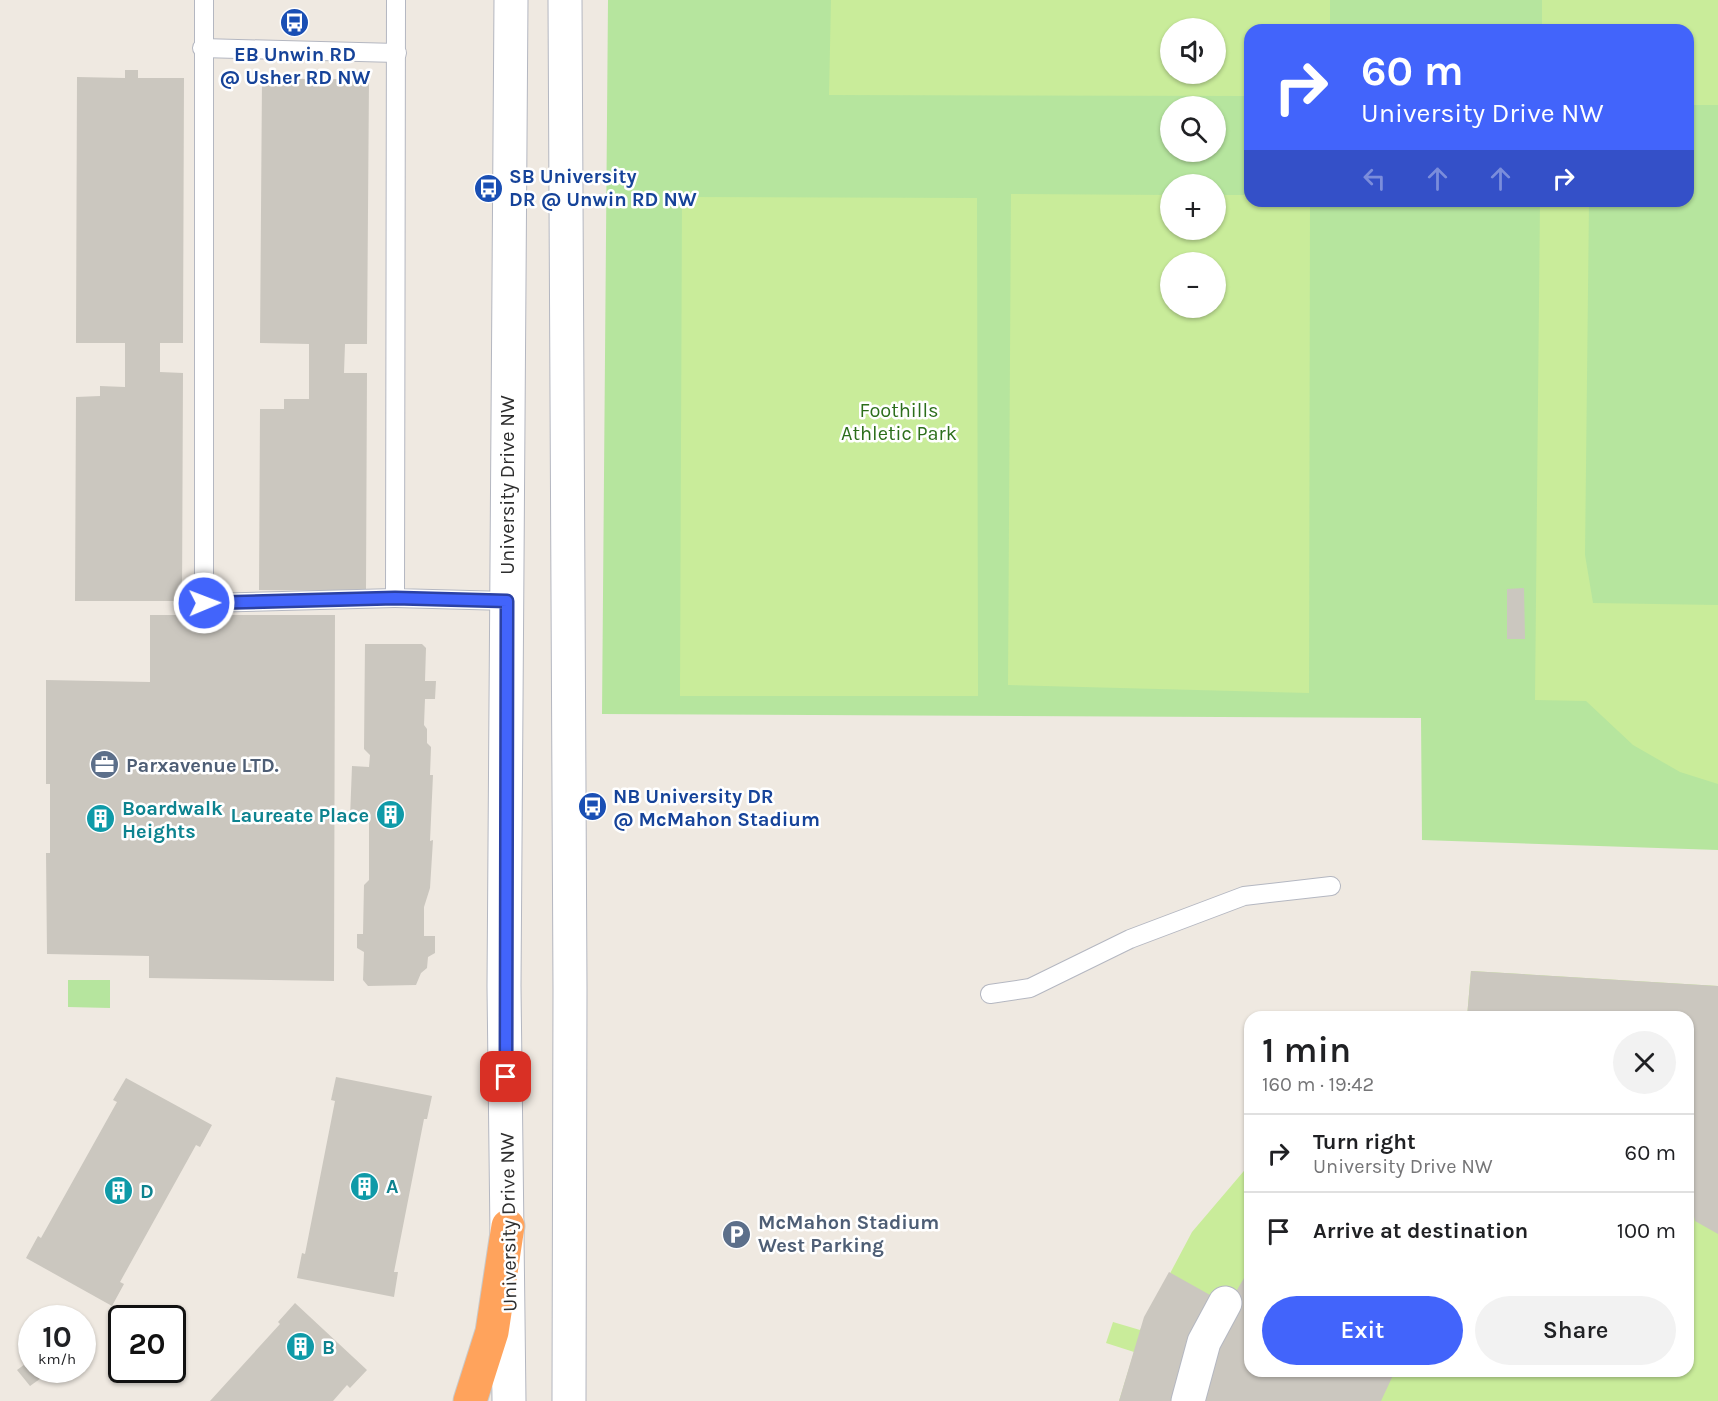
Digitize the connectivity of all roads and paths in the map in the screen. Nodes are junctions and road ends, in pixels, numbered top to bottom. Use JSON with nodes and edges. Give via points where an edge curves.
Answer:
{"nodes":[{"id":1,"x":204,"y":0,"type":"edge"},
{"id":2,"x":396,"y":0,"type":"edge"},
{"id":3,"x":511,"y":0,"type":"edge"},
{"id":4,"x":564,"y":0,"type":"edge"},
{"id":5,"x":202,"y":48,"type":"junction"},
{"id":6,"x":396,"y":53,"type":"junction"},
{"id":7,"x":395,"y":598,"type":"junction"},
{"id":8,"x":507,"y":601,"type":"junction"},
{"id":9,"x":1331,"y":885,"type":"dead end"},
{"id":10,"x":990,"y":994,"type":"dead end"},
{"id":11,"x":508,"y":1226,"type":"junction"},
{"id":12,"x":1225,"y":1303,"type":"dead end"},
{"id":13,"x":470,"y":1401,"type":"edge"},
{"id":14,"x":509,"y":1401,"type":"edge"},
{"id":15,"x":569,"y":1401,"type":"edge"},
{"id":16,"x":1188,"y":1401,"type":"edge"}],
"edges":[{"from":1,"to":5,"type":"lane"},
{"from":2,"to":6,"type":"lane"},
{"from":3,"to":8,"type":"street","name":"University Drive NW"},
{"from":4,"to":15,"type":"street"},
{"from":5,"to":6,"type":"lane"},
{"from":5,"to":7,"type":"lane","via":[[204,603]]},
{"from":6,"to":7,"type":"lane"},
{"from":7,"to":8,"type":"lane"},
{"from":8,"to":11,"type":"street","name":"University Drive NW","via":[[504,986]]},
{"from":9,"to":10,"type":"lane","via":[[1244,896],[1130,939],[1030,988]]},
{"from":11,"to":13,"type":"highway","via":[[492,1332]]},
{"from":11,"to":14,"type":"street","name":"University Drive NW"},
{"from":12,"to":16,"type":"street","via":[[1204,1342]]}]}
